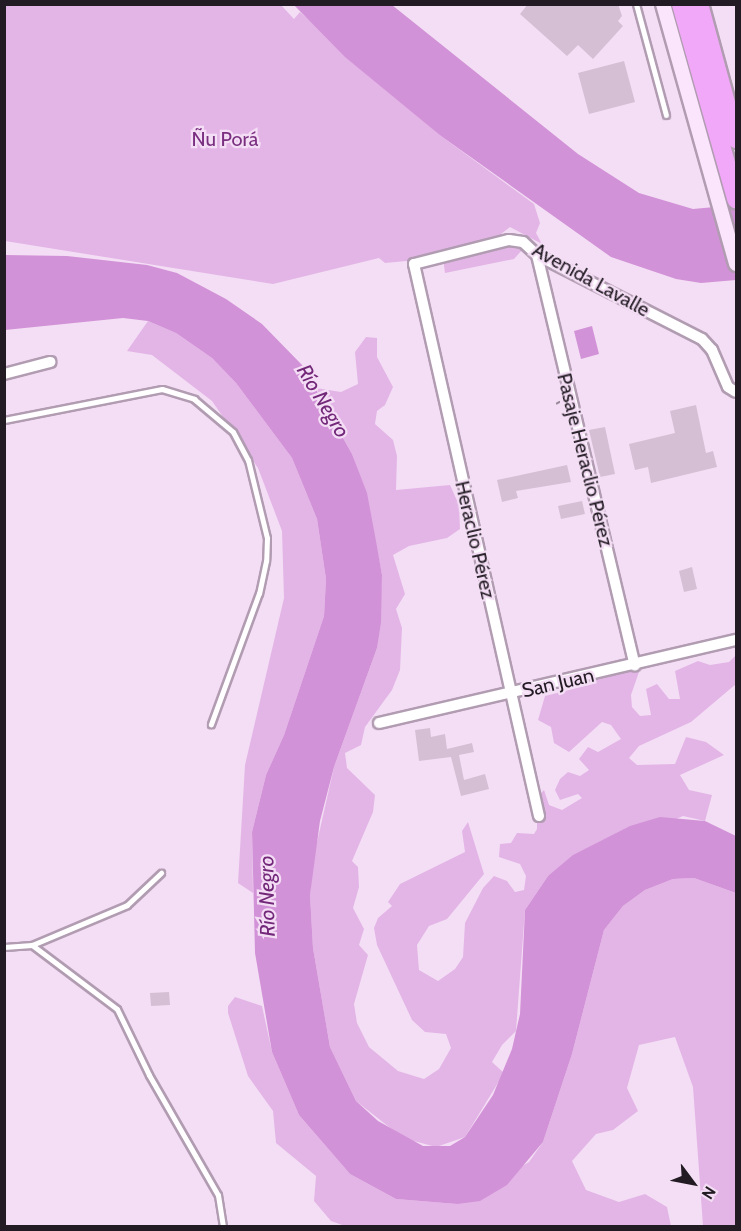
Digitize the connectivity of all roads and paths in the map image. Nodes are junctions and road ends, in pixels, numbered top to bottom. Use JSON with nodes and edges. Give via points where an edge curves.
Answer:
{"nodes":[{"id":1,"x":636,"y":4,"type":"edge"},
{"id":2,"x":663,"y":4,"type":"edge"},
{"id":3,"x":681,"y":4,"type":"edge"},
{"id":4,"x":699,"y":4,"type":"edge"},
{"id":5,"x":666,"y":115,"type":"dead end"},
{"id":6,"x":736,"y":140,"type":"edge"},
{"id":7,"x":730,"y":195,"type":"edge"},
{"id":8,"x":537,"y":255,"type":"junction"},
{"id":9,"x":414,"y":264,"type":"joint"},
{"id":10,"x":736,"y":264,"type":"edge"},
{"id":11,"x":50,"y":362,"type":"dead end"},
{"id":12,"x":4,"y":374,"type":"edge"},
{"id":13,"x":736,"y":392,"type":"edge"},
{"id":14,"x":4,"y":420,"type":"edge"},
{"id":15,"x":736,"y":640,"type":"edge"},
{"id":16,"x":635,"y":665,"type":"junction"},
{"id":17,"x":510,"y":694,"type":"junction"},
{"id":18,"x":379,"y":723,"type":"dead end"},
{"id":19,"x":212,"y":724,"type":"dead end"},
{"id":20,"x":539,"y":816,"type":"dead end"},
{"id":21,"x":161,"y":873,"type":"dead end"},
{"id":22,"x":32,"y":945,"type":"junction"},
{"id":23,"x":4,"y":947,"type":"edge"},
{"id":24,"x":223,"y":1227,"type":"edge"}],
"edges":[{"from":1,"to":5,"type":"lane"},
{"from":2,"to":7,"type":"street"},
{"from":3,"to":7,"type":"highway"},
{"from":4,"to":6,"type":"highway"},
{"from":7,"to":10,"type":"street"},
{"from":8,"to":9,"type":"street","name":"Avenida Lavalle","via":[[523,242],[509,240]]},
{"from":8,"to":13,"type":"street","name":"Avenida Lavalle","via":[[702,339],[712,350],[728,387]]},
{"from":8,"to":16,"type":"street","name":"Pasaje Heraclio Pérez"},
{"from":9,"to":17,"type":"street","name":"Heraclio Pérez"},
{"from":11,"to":12,"type":"street"},
{"from":14,"to":19,"type":"lane","via":[[162,389],[194,399],[233,432],[248,460],[267,538],[266,561],[259,593]]},
{"from":15,"to":16,"type":"street","name":"San Juan"},
{"from":16,"to":17,"type":"street","name":"San Juan"},
{"from":17,"to":18,"type":"street","name":"San Juan"},
{"from":17,"to":20,"type":"street","name":"Heraclio Pérez"},
{"from":21,"to":22,"type":"lane","via":[[127,905]]},
{"from":22,"to":23,"type":"lane"},
{"from":22,"to":24,"type":"lane","via":[[117,1009],[148,1075],[218,1195]]}]}
